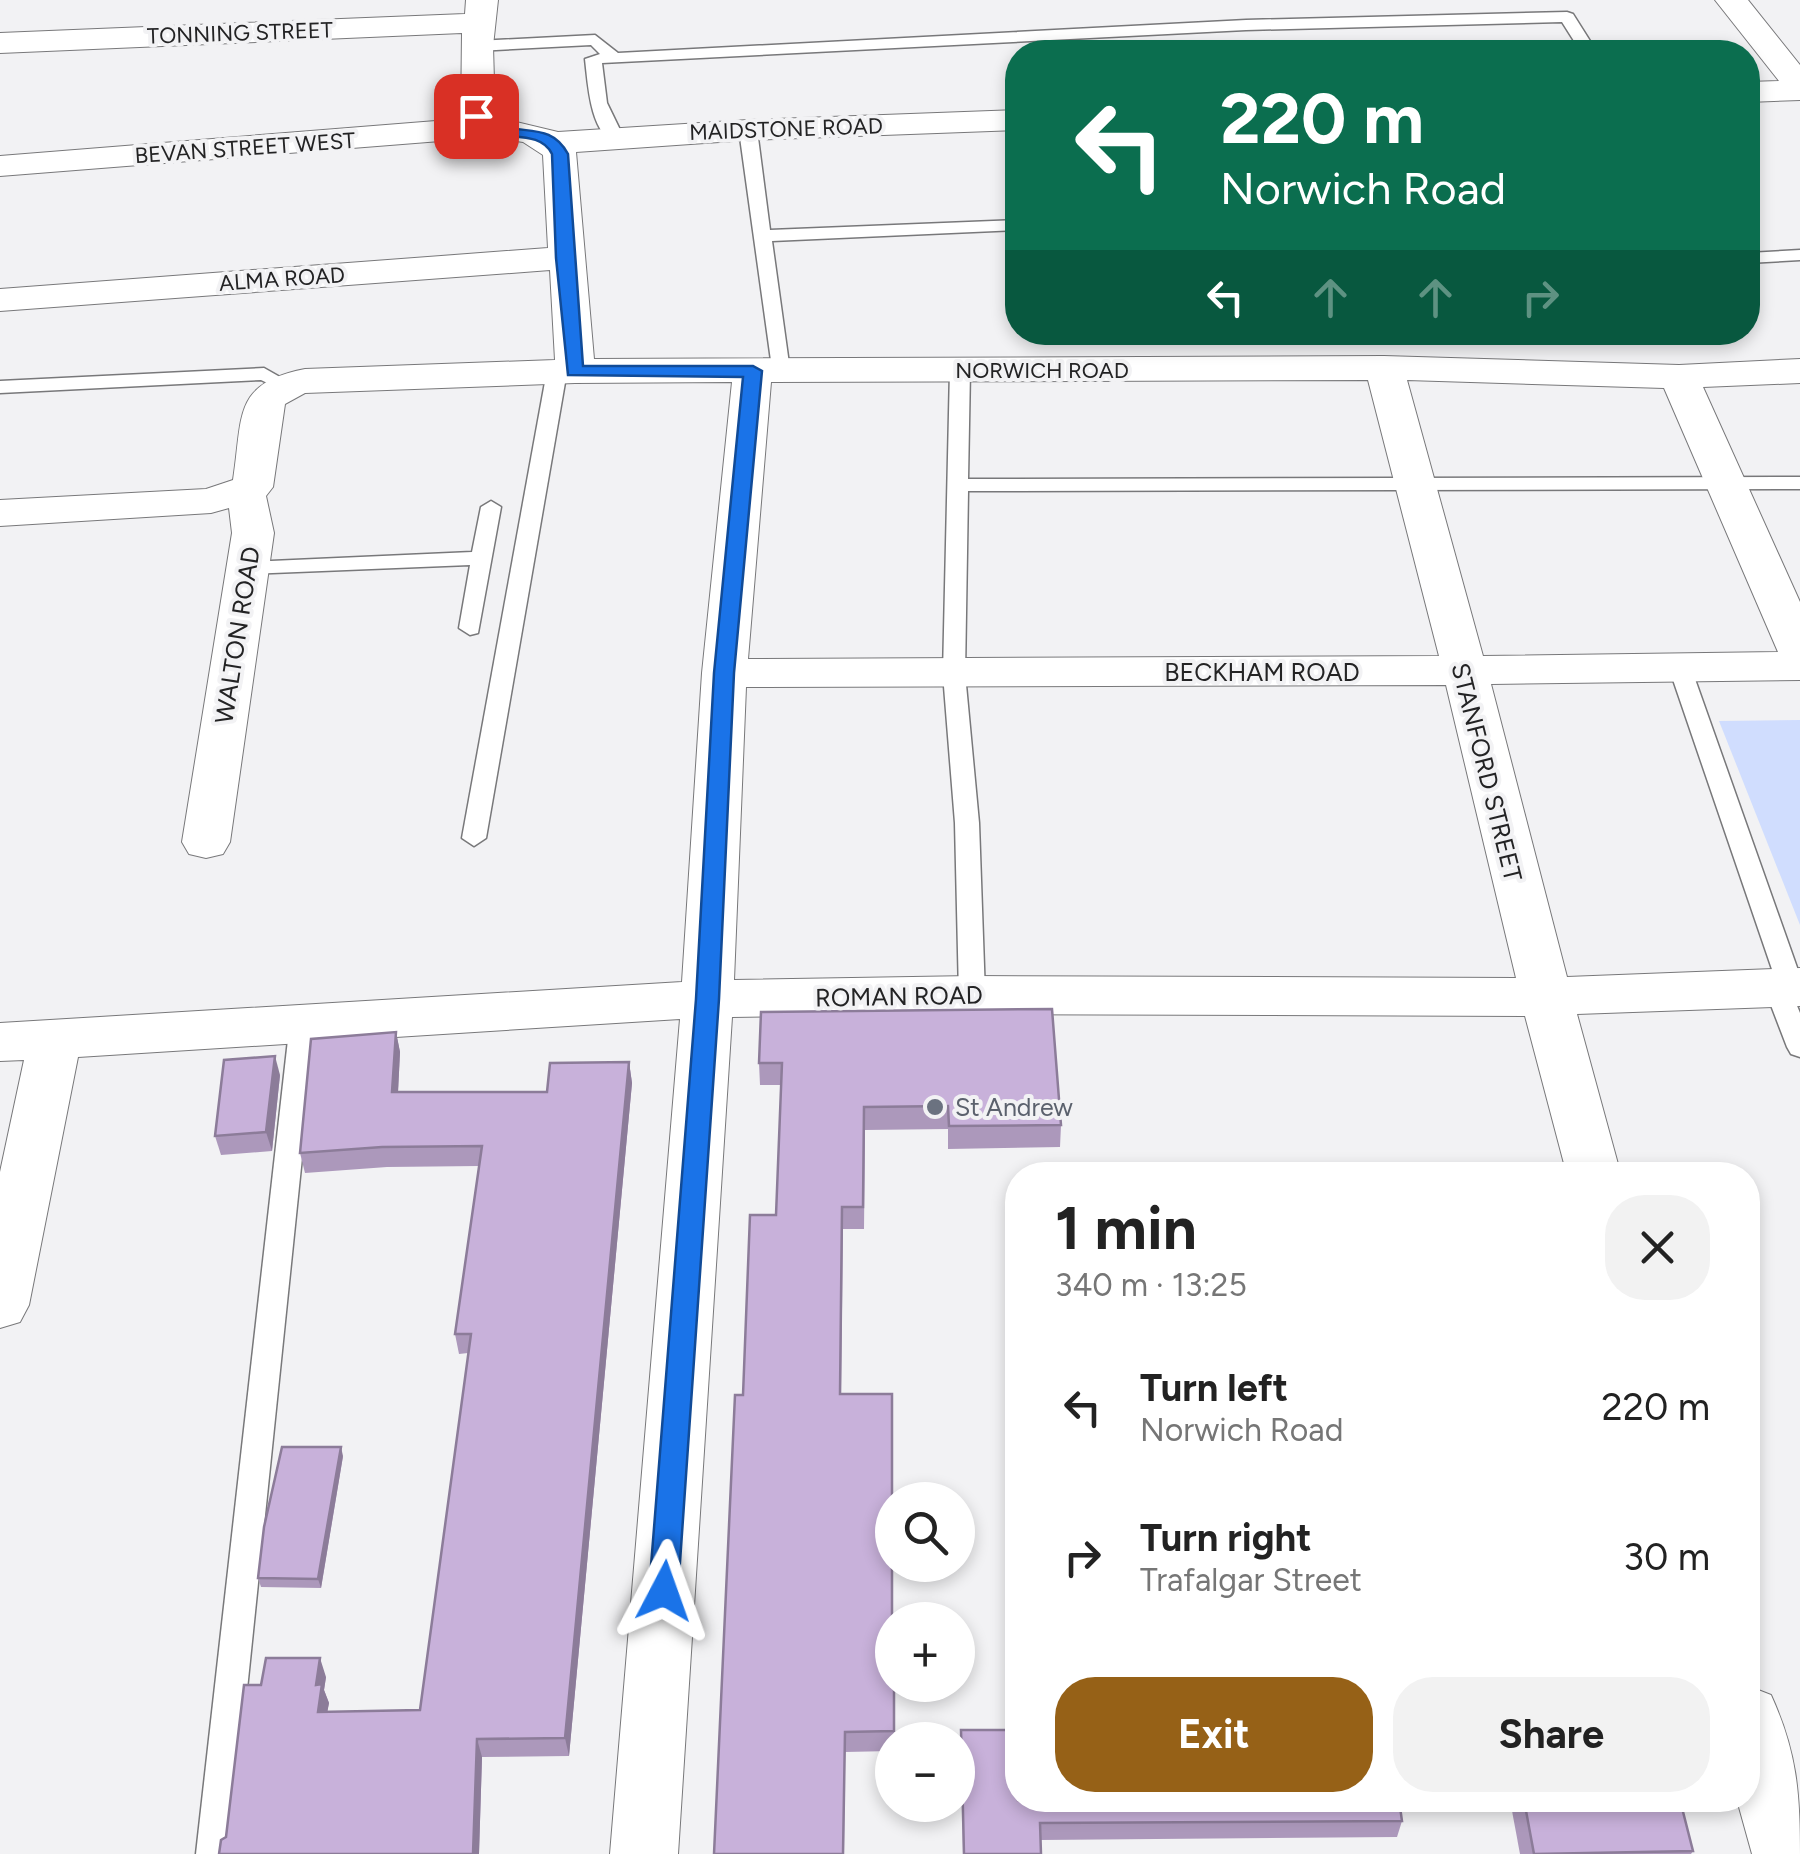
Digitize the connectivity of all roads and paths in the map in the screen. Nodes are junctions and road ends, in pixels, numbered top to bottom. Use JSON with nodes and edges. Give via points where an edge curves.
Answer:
{"nodes":[{"id":1,"x":1730,"y":0,"type":"edge"},
{"id":2,"x":479,"y":23,"type":"edge"},
{"id":3,"x":1581,"y":40,"type":"edge"},
{"id":4,"x":0,"y":43,"type":"edge"},
{"id":5,"x":614,"y":58,"type":"junction"},
{"id":6,"x":1800,"y":88,"type":"edge"},
{"id":7,"x":1760,"y":91,"type":"edge"},
{"id":8,"x":1005,"y":120,"type":"edge"},
{"id":9,"x":489,"y":127,"type":"junction"},
{"id":10,"x":748,"y":130,"type":"junction"},
{"id":11,"x":614,"y":138,"type":"junction"},
{"id":12,"x":554,"y":143,"type":"junction"},
{"id":13,"x":0,"y":166,"type":"edge"},
{"id":14,"x":1005,"y":225,"type":"edge"},
{"id":15,"x":763,"y":236,"type":"junction"},
{"id":16,"x":1800,"y":255,"type":"edge"},
{"id":17,"x":1760,"y":257,"type":"edge"},
{"id":18,"x":564,"y":258,"type":"junction"},
{"id":19,"x":0,"y":300,"type":"edge"},
{"id":20,"x":1562,"y":345,"type":"edge"},
{"id":21,"x":1384,"y":368,"type":"junction"},
{"id":22,"x":960,"y":370,"type":"junction"},
{"id":23,"x":566,"y":371,"type":"junction"},
{"id":24,"x":766,"y":371,"type":"junction"},
{"id":25,"x":1800,"y":371,"type":"edge"},
{"id":26,"x":1578,"y":376,"type":"junction"},
{"id":27,"x":1680,"y":376,"type":"junction"},
{"id":28,"x":284,"y":386,"type":"junction"},
{"id":29,"x":0,"y":387,"type":"edge"},
{"id":30,"x":1726,"y":483,"type":"junction"},
{"id":31,"x":1800,"y":483,"type":"edge"},
{"id":32,"x":1418,"y":484,"type":"junction"},
{"id":33,"x":956,"y":486,"type":"junction"},
{"id":34,"x":243,"y":492,"type":"junction"},
{"id":35,"x":492,"y":507,"type":"dead end"},
{"id":36,"x":0,"y":512,"type":"edge"},
{"id":37,"x":482,"y":558,"type":"junction"},
{"id":38,"x":248,"y":568,"type":"junction"},
{"id":39,"x":470,"y":628,"type":"dead end"},
{"id":40,"x":1800,"y":651,"type":"edge"},
{"id":41,"x":1679,"y":665,"type":"junction"},
{"id":42,"x":1800,"y":666,"type":"edge"},
{"id":43,"x":1462,"y":671,"type":"junction"},
{"id":44,"x":724,"y":673,"type":"junction"},
{"id":45,"x":954,"y":674,"type":"junction"},
{"id":46,"x":474,"y":838,"type":"dead end"},
{"id":47,"x":206,"y":842,"type":"dead end"},
{"id":48,"x":1789,"y":987,"type":"edge"},
{"id":49,"x":972,"y":994,"type":"junction"},
{"id":50,"x":1544,"y":997,"type":"junction"},
{"id":51,"x":707,"y":999,"type":"junction"},
{"id":52,"x":303,"y":1022,"type":"junction"},
{"id":53,"x":55,"y":1039,"type":"junction"},
{"id":54,"x":0,"y":1042,"type":"edge"},
{"id":55,"x":1800,"y":1047,"type":"edge"},
{"id":56,"x":1590,"y":1162,"type":"edge"},
{"id":57,"x":0,"y":1304,"type":"edge"},
{"id":58,"x":1760,"y":1760,"type":"edge"},
{"id":59,"x":213,"y":1854,"type":"edge"},
{"id":60,"x":644,"y":1854,"type":"edge"},
{"id":61,"x":1786,"y":1854,"type":"edge"}],
"edges":[{"from":1,"to":6,"type":"street"},
{"from":2,"to":4,"type":"street","name":"TONNING STREET"},
{"from":2,"to":5,"type":"lane","via":[[595,40]]},
{"from":2,"to":9,"type":"street","via":[[476,116]]},
{"from":3,"to":5,"type":"lane","via":[[1567,17],[1246,25]]},
{"from":5,"to":11,"type":"lane","via":[[593,59],[599,103]]},
{"from":6,"to":7,"type":"street"},
{"from":8,"to":10,"type":"street","name":"MAIDSTONE ROAD"},
{"from":9,"to":12,"type":"street","name":"BEVAN STREET WEST"},
{"from":9,"to":13,"type":"street","name":"BEVAN STREET WEST"},
{"from":10,"to":11,"type":"street","name":"MAIDSTONE ROAD"},
{"from":10,"to":15,"type":"lane"},
{"from":11,"to":12,"type":"street","name":"MAIDSTONE ROAD"},
{"from":12,"to":18,"type":"street","via":[[560,154]]},
{"from":14,"to":15,"type":"lane"},
{"from":15,"to":24,"type":"lane"},
{"from":16,"to":17,"type":"lane"},
{"from":18,"to":19,"type":"street","name":"ALMA ROAD"},
{"from":18,"to":23,"type":"street"},
{"from":20,"to":26,"type":"street"},
{"from":21,"to":22,"type":"street","name":"NORWICH ROAD"},
{"from":21,"to":26,"type":"street","name":"NORWICH ROAD"},
{"from":21,"to":32,"type":"street","name":"STANFORD STREET"},
{"from":22,"to":24,"type":"street","name":"NORWICH ROAD"},
{"from":22,"to":33,"type":"lane"},
{"from":23,"to":24,"type":"street","name":"NORWICH ROAD"},
{"from":23,"to":28,"type":"street","name":"NORWICH ROAD"},
{"from":23,"to":46,"type":"lane"},
{"from":24,"to":44,"type":"street"},
{"from":25,"to":27,"type":"street","name":"NORWICH ROAD"},
{"from":26,"to":27,"type":"street","name":"NORWICH ROAD"},
{"from":27,"to":30,"type":"street"},
{"from":28,"to":29,"type":"lane","via":[[264,374]]},
{"from":28,"to":34,"type":"street","via":[[266,400],[256,478]]},
{"from":30,"to":31,"type":"lane"},
{"from":30,"to":32,"type":"lane"},
{"from":30,"to":40,"type":"street"},
{"from":32,"to":33,"type":"lane"},
{"from":32,"to":43,"type":"street","name":"STANFORD STREET"},
{"from":33,"to":45,"type":"lane"},
{"from":34,"to":36,"type":"street","via":[[212,501]]},
{"from":34,"to":38,"type":"street","name":"WALTON ROAD","via":[[253,533]]},
{"from":35,"to":37,"type":"lane"},
{"from":37,"to":38,"type":"lane"},
{"from":37,"to":39,"type":"lane"},
{"from":38,"to":47,"type":"street","name":"WALTON ROAD"},
{"from":41,"to":42,"type":"street","name":"BECKHAM ROAD"},
{"from":41,"to":43,"type":"street","name":"BECKHAM ROAD"},
{"from":41,"to":48,"type":"lane"},
{"from":43,"to":45,"type":"street","name":"BECKHAM ROAD"},
{"from":43,"to":50,"type":"street","name":"STANFORD STREET"},
{"from":44,"to":45,"type":"street","name":"BECKHAM ROAD"},
{"from":44,"to":51,"type":"street"},
{"from":45,"to":49,"type":"lane"},
{"from":48,"to":50,"type":"street","name":"ROMAN ROAD"},
{"from":48,"to":55,"type":"lane"},
{"from":49,"to":50,"type":"street","name":"ROMAN ROAD"},
{"from":49,"to":51,"type":"street","name":"ROMAN ROAD"},
{"from":50,"to":56,"type":"street","name":"STANFORD STREET"},
{"from":51,"to":52,"type":"street","name":"ROMAN ROAD"},
{"from":51,"to":60,"type":"street"},
{"from":52,"to":53,"type":"street","name":"ROMAN ROAD"},
{"from":52,"to":59,"type":"lane"},
{"from":53,"to":54,"type":"street","name":"ROMAN ROAD"},
{"from":53,"to":57,"type":"street"},
{"from":58,"to":61,"type":"street"}]}
